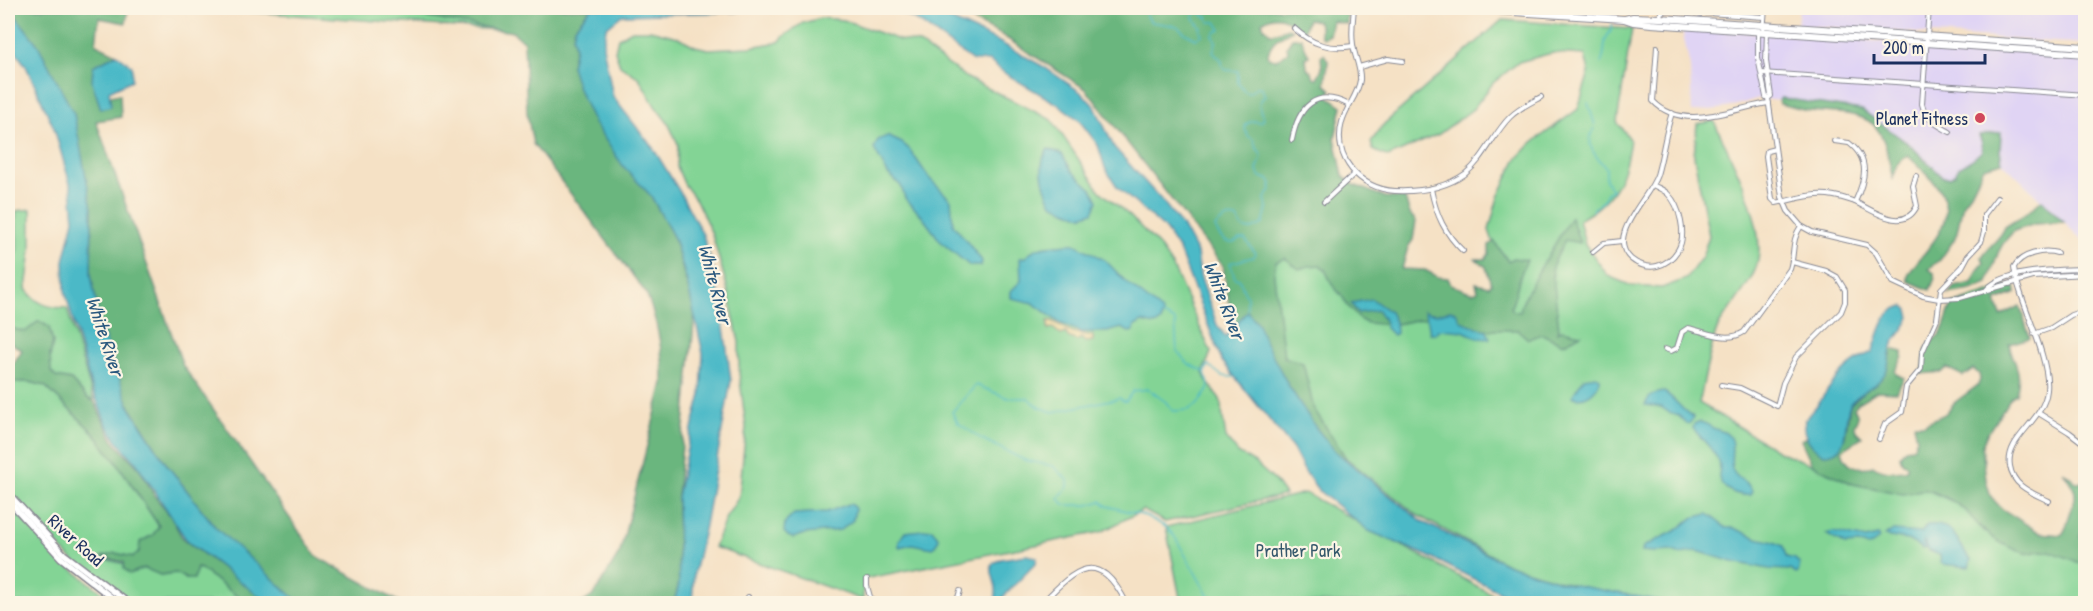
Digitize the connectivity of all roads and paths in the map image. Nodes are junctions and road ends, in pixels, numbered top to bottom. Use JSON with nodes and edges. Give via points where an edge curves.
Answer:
{"nodes":[{"id":1,"x":1354,"y":8,"type":"edge"},
{"id":2,"x":1448,"y":8,"type":"edge"},
{"id":3,"x":1765,"y":8,"type":"edge"},
{"id":4,"x":1929,"y":8,"type":"edge"},
{"id":5,"x":1764,"y":17,"type":"junction"},
{"id":6,"x":1660,"y":18,"type":"junction"},
{"id":7,"x":1624,"y":19,"type":"junction"},
{"id":8,"x":1294,"y":28,"type":"dead end"},
{"id":9,"x":1763,"y":30,"type":"junction"},
{"id":10,"x":1926,"y":38,"type":"junction"},
{"id":11,"x":1353,"y":46,"type":"junction"},
{"id":12,"x":1657,"y":47,"type":"dead end"},
{"id":13,"x":2085,"y":47,"type":"edge"},
{"id":14,"x":2085,"y":54,"type":"edge"},
{"id":15,"x":1403,"y":61,"type":"dead end"},
{"id":16,"x":1359,"y":68,"type":"junction"},
{"id":17,"x":1765,"y":74,"type":"junction"},
{"id":18,"x":1923,"y":84,"type":"junction"},
{"id":19,"x":2085,"y":95,"type":"edge"},
{"id":20,"x":1541,"y":97,"type":"dead end"},
{"id":21,"x":1769,"y":101,"type":"junction"},
{"id":22,"x":1349,"y":105,"type":"junction"},
{"id":23,"x":1672,"y":113,"type":"junction"},
{"id":24,"x":1950,"y":132,"type":"dead end"},
{"id":25,"x":1292,"y":140,"type":"dead end"},
{"id":26,"x":1834,"y":141,"type":"dead end"},
{"id":27,"x":1776,"y":149,"type":"junction"},
{"id":28,"x":1354,"y":174,"type":"junction"},
{"id":29,"x":1916,"y":176,"type":"dead end"},
{"id":30,"x":1653,"y":185,"type":"junction"},
{"id":31,"x":1431,"y":189,"type":"junction"},
{"id":32,"x":1997,"y":198,"type":"dead end"},
{"id":33,"x":1784,"y":201,"type":"junction"},
{"id":34,"x":1324,"y":202,"type":"dead end"},
{"id":35,"x":1856,"y":202,"type":"junction"},
{"id":36,"x":1801,"y":226,"type":"junction"},
{"id":37,"x":1623,"y":241,"type":"junction"},
{"id":38,"x":1463,"y":251,"type":"dead end"},
{"id":39,"x":1593,"y":252,"type":"dead end"},
{"id":40,"x":2057,"y":253,"type":"dead end"},
{"id":41,"x":1792,"y":262,"type":"junction"},
{"id":42,"x":2085,"y":268,"type":"edge"},
{"id":43,"x":2085,"y":274,"type":"edge"},
{"id":44,"x":2016,"y":278,"type":"junction"},
{"id":45,"x":1939,"y":299,"type":"junction"},
{"id":46,"x":2085,"y":310,"type":"edge"},
{"id":47,"x":2034,"y":334,"type":"junction"},
{"id":48,"x":1665,"y":349,"type":"dead end"},
{"id":49,"x":1721,"y":384,"type":"dead end"},
{"id":50,"x":2040,"y":414,"type":"junction"},
{"id":51,"x":1879,"y":439,"type":"dead end"},
{"id":52,"x":2085,"y":445,"type":"edge"},
{"id":53,"x":8,"y":493,"type":"edge"},
{"id":54,"x":8,"y":500,"type":"edge"},
{"id":55,"x":2049,"y":501,"type":"dead end"},
{"id":56,"x":867,"y":579,"type":"dead end"},
{"id":57,"x":960,"y":591,"type":"dead end"},
{"id":58,"x":1051,"y":594,"type":"junction"},
{"id":59,"x":748,"y":597,"type":"dead end"},
{"id":60,"x":120,"y":603,"type":"edge"},
{"id":61,"x":130,"y":603,"type":"edge"},
{"id":62,"x":747,"y":603,"type":"edge"},
{"id":63,"x":872,"y":603,"type":"edge"},
{"id":64,"x":956,"y":603,"type":"edge"},
{"id":65,"x":1041,"y":603,"type":"edge"},
{"id":66,"x":1059,"y":603,"type":"edge"},
{"id":67,"x":1127,"y":603,"type":"edge"}],
"edges":[{"from":1,"to":11,"type":"street"},
{"from":2,"to":7,"type":"main road"},
{"from":3,"to":5,"type":"street"},
{"from":4,"to":10,"type":"street"},
{"from":5,"to":6,"type":"street","via":[[1666,10]]},
{"from":5,"to":9,"type":"street"},
{"from":6,"to":7,"type":"main road"},
{"from":6,"to":9,"type":"main road"},
{"from":7,"to":9,"type":"main road"},
{"from":8,"to":11,"type":"street","via":[[1321,45]]},
{"from":9,"to":10,"type":"main road"},
{"from":9,"to":17,"type":"street"},
{"from":9,"to":17,"type":"street","via":[[1758,55]]},
{"from":10,"to":13,"type":"main road"},
{"from":10,"to":14,"type":"main road"},
{"from":10,"to":18,"type":"street"},
{"from":11,"to":16,"type":"street"},
{"from":12,"to":23,"type":"street","via":[[1653,101]]},
{"from":15,"to":16,"type":"street","via":[[1388,59]]},
{"from":16,"to":22,"type":"street","via":[[1360,81]]},
{"from":17,"to":18,"type":"street"},
{"from":17,"to":21,"type":"street"},
{"from":18,"to":19,"type":"street"},
{"from":18,"to":24,"type":"street","via":[[1925,114]]},
{"from":20,"to":31,"type":"street","via":[[1511,116],[1466,173]]},
{"from":21,"to":23,"type":"street","via":[[1702,117]]},
{"from":21,"to":27,"type":"street"},
{"from":22,"to":25,"type":"street","via":[[1330,98],[1311,103],[1298,117]]},
{"from":22,"to":28,"type":"street","via":[[1340,138],[1344,157]]},
{"from":23,"to":30,"type":"street"},
{"from":26,"to":35,"type":"street","via":[[1849,143],[1862,158],[1865,175]]},
{"from":27,"to":33,"type":"street"},
{"from":27,"to":33,"type":"street","via":[[1766,154],[1771,193],[1774,202]]},
{"from":28,"to":31,"type":"street","via":[[1387,191]]},
{"from":28,"to":34,"type":"street"},
{"from":29,"to":35,"type":"street","via":[[1913,186],[1917,206],[1906,217],[1887,218]]},
{"from":30,"to":37,"type":"street","via":[[1625,228]]},
{"from":30,"to":37,"type":"street","via":[[1668,193],[1676,206],[1683,233],[1678,250],[1664,263],[1647,267],[1631,259]]},
{"from":31,"to":38,"type":"street","via":[[1442,225]]},
{"from":32,"to":45,"type":"street","via":[[1984,215],[1982,240],[1944,284]]},
{"from":33,"to":35,"type":"street","via":[[1825,195]]},
{"from":33,"to":36,"type":"street"},
{"from":36,"to":41,"type":"street","via":[[1793,240]]},
{"from":36,"to":45,"type":"street","via":[[1867,245],[1893,282],[1918,295]]},
{"from":37,"to":39,"type":"street","via":[[1604,243]]},
{"from":40,"to":44,"type":"street","via":[[2047,251],[2021,258],[2014,267]]},
{"from":41,"to":48,"type":"street","via":[[1744,332],[1723,337],[1686,328],[1677,348]]},
{"from":41,"to":49,"type":"street","via":[[1837,277],[1845,290],[1841,312],[1796,357],[1783,383],[1778,406],[1740,388]]},
{"from":42,"to":44,"type":"street","via":[[2033,271]]},
{"from":43,"to":44,"type":"street"},
{"from":44,"to":45,"type":"street","via":[[1964,297]]},
{"from":44,"to":47,"type":"street"},
{"from":45,"to":51,"type":"street","via":[[1921,369],[1906,387],[1903,410],[1885,424]]},
{"from":46,"to":47,"type":"street"},
{"from":47,"to":50,"type":"street","via":[[2047,383]]},
{"from":50,"to":52,"type":"street"},
{"from":50,"to":55,"type":"street","via":[[2015,443],[2010,465],[2022,487]]},
{"from":53,"to":61,"type":"main road","name":"River Road","via":[[70,560]]},
{"from":54,"to":60,"type":"main road","name":"River Road","via":[[61,558]]},
{"from":56,"to":63,"type":"street"},
{"from":57,"to":64,"type":"street"},
{"from":58,"to":65,"type":"street"},
{"from":58,"to":66,"type":"street"},
{"from":58,"to":67,"type":"street","via":[[1073,573],[1095,570],[1114,580]]},
{"from":59,"to":62,"type":"street"}]}
